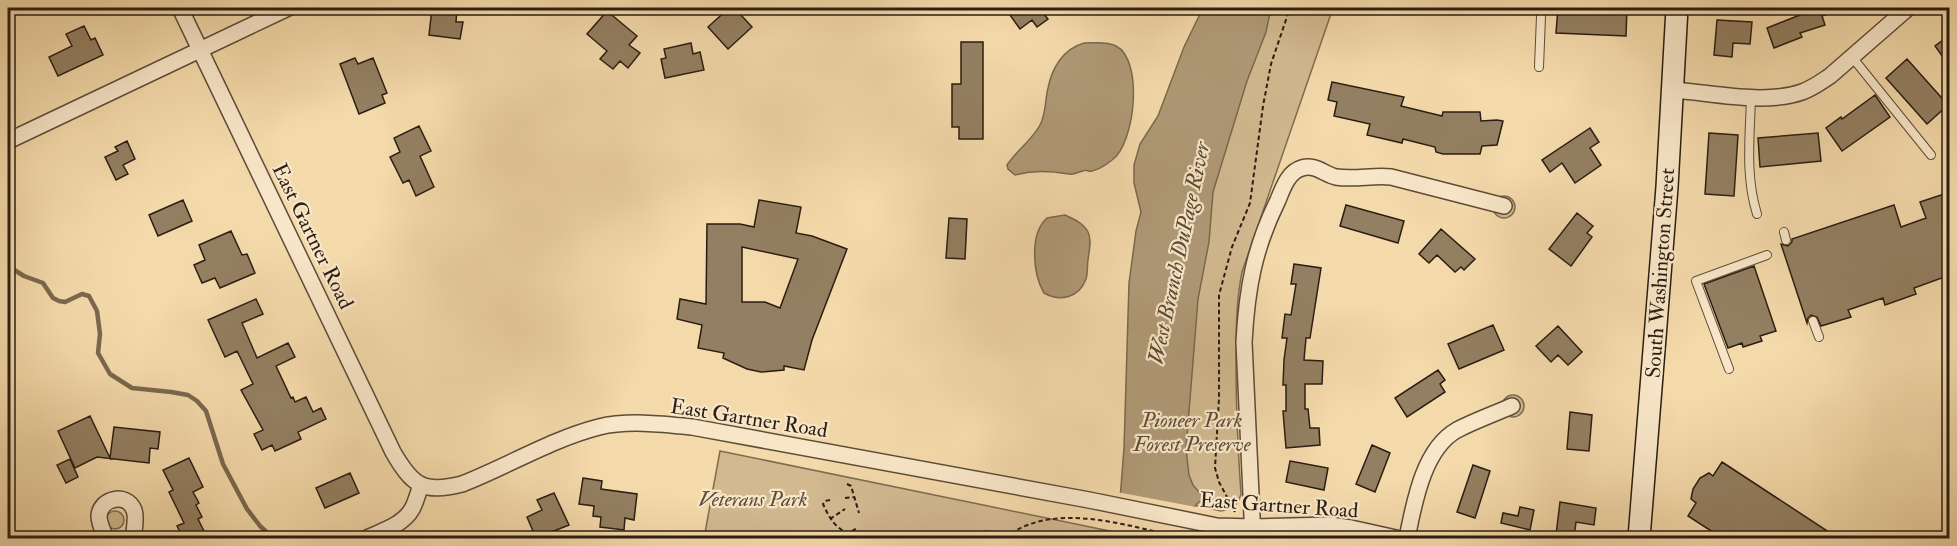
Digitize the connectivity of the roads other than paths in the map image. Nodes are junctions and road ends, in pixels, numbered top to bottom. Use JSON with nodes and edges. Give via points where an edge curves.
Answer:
{"nodes":[{"id":1,"x":180,"y":8,"type":"edge"},
{"id":2,"x":288,"y":8,"type":"edge"},
{"id":3,"x":1677,"y":8,"type":"edge"},
{"id":4,"x":1908,"y":8,"type":"edge"},
{"id":5,"x":1541,"y":16,"type":"dead end"},
{"id":6,"x":200,"y":49,"type":"junction"},
{"id":7,"x":1852,"y":57,"type":"junction"},
{"id":8,"x":1539,"y":67,"type":"dead end"},
{"id":9,"x":1674,"y":90,"type":"junction"},
{"id":10,"x":1751,"y":97,"type":"junction"},
{"id":11,"x":8,"y":141,"type":"edge"},
{"id":12,"x":1931,"y":155,"type":"dead end"},
{"id":13,"x":1504,"y":206,"type":"dead end"},
{"id":14,"x":1757,"y":214,"type":"dead end"},
{"id":15,"x":1767,"y":255,"type":"dead end"},
{"id":16,"x":1813,"y":321,"type":"dead end"},
{"id":17,"x":1819,"y":337,"type":"dead end"},
{"id":18,"x":1729,"y":369,"type":"dead end"},
{"id":19,"x":1512,"y":406,"type":"dead end"},
{"id":20,"x":421,"y":485,"type":"junction"},
{"id":21,"x":1253,"y":533,"type":"edge"},
{"id":22,"x":106,"y":538,"type":"edge"},
{"id":23,"x":133,"y":538,"type":"edge"},
{"id":24,"x":367,"y":538,"type":"edge"},
{"id":25,"x":1396,"y":538,"type":"edge"},
{"id":26,"x":1407,"y":538,"type":"edge"},
{"id":27,"x":1639,"y":538,"type":"edge"}],
"edges":[{"from":1,"to":6,"type":"street","name":"East Gartner Road"},
{"from":2,"to":6,"type":"street"},
{"from":3,"to":9,"type":"main road","name":"South Washington Street"},
{"from":4,"to":7,"type":"street"},
{"from":5,"to":8,"type":"lane"},
{"from":6,"to":11,"type":"street"},
{"from":6,"to":20,"type":"street","name":"East Gartner Road","via":[[393,452],[405,472]]},
{"from":7,"to":10,"type":"street","via":[[1817,86],[1802,92],[1783,97]]},
{"from":7,"to":12,"type":"lane"},
{"from":9,"to":10,"type":"street"},
{"from":9,"to":27,"type":"main road","name":"South Washington Street"},
{"from":10,"to":14,"type":"lane","via":[[1750,181]]},
{"from":13,"to":21,"type":"street","via":[[1378,175],[1338,177],[1308,166],[1288,178],[1259,244],[1246,310],[1244,342]]},
{"from":15,"to":18,"type":"lane","via":[[1696,281]]},
{"from":16,"to":17,"type":"lane"},
{"from":19,"to":26,"type":"street","via":[[1455,431],[1436,451],[1419,488]]},
{"from":20,"to":21,"type":"street","name":"East Gartner Road","via":[[452,487],[590,430],[645,423],[692,427]]},
{"from":20,"to":24,"type":"street","via":[[404,518]]},
{"from":21,"to":25,"type":"street","name":"East Gartner Road","via":[[1330,525]]},
{"from":22,"to":23,"type":"street","via":[[99,517],[101,509],[107,502],[123,499],[134,510]]}]}
